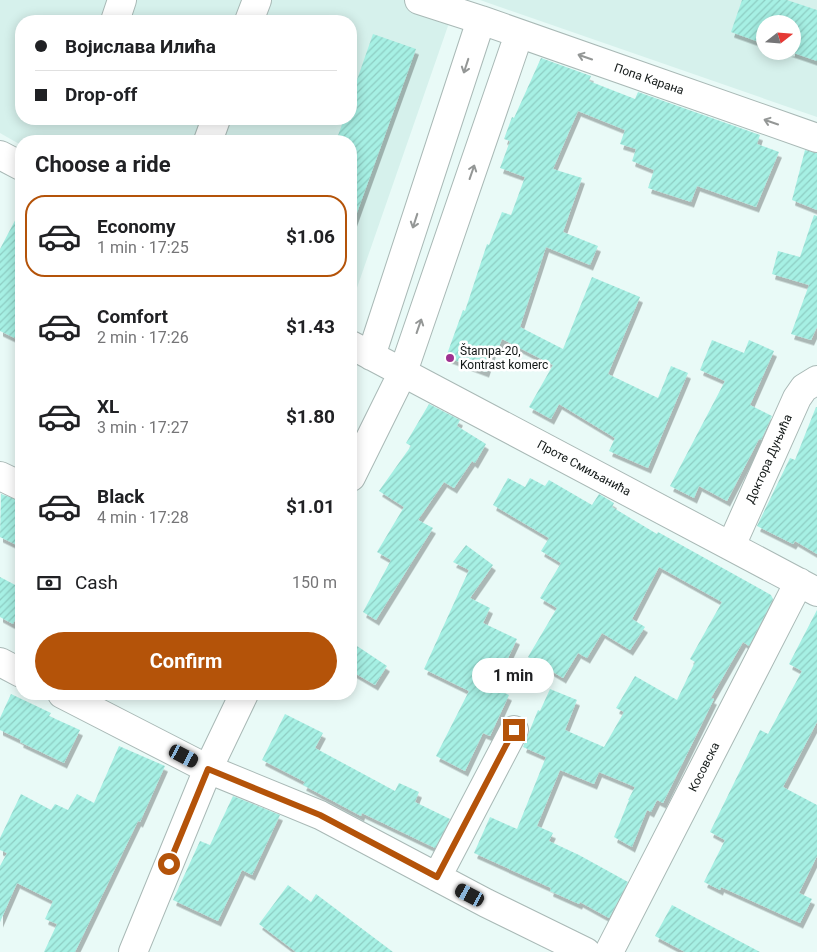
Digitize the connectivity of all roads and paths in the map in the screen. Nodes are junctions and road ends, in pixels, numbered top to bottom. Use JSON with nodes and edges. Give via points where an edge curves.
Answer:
{"nodes":[{"id":1,"x":122,"y":0,"type":"edge"},
{"id":2,"x":257,"y":0,"type":"edge"},
{"id":3,"x":419,"y":0,"type":"edge"},
{"id":4,"x":117,"y":15,"type":"edge"},
{"id":5,"x":251,"y":15,"type":"edge"},
{"id":6,"x":481,"y":20,"type":"junction"},
{"id":7,"x":519,"y":34,"type":"junction"},
{"id":8,"x":817,"y":138,"type":"edge"},
{"id":9,"x":0,"y":154,"type":"edge"},
{"id":10,"x":15,"y":163,"type":"edge"},
{"id":11,"x":361,"y":350,"type":"edge"},
{"id":12,"x":403,"y":372,"type":"junction"},
{"id":13,"x":817,"y":380,"type":"edge"},
{"id":14,"x":357,"y":465,"type":"edge"},
{"id":15,"x":0,"y":476,"type":"edge"},
{"id":16,"x":15,"y":483,"type":"edge"},
{"id":17,"x":731,"y":546,"type":"junction"},
{"id":18,"x":808,"y":587,"type":"edge"},
{"id":19,"x":0,"y":662,"type":"edge"},
{"id":20,"x":15,"y":670,"type":"edge"},
{"id":21,"x":74,"y":700,"type":"edge"},
{"id":22,"x":241,"y":700,"type":"edge"},
{"id":23,"x":514,"y":730,"type":"dead end"},
{"id":24,"x":208,"y":769,"type":"junction"},
{"id":25,"x":437,"y":877,"type":"junction"},
{"id":26,"x":133,"y":952,"type":"edge"},
{"id":27,"x":586,"y":952,"type":"edge"},
{"id":28,"x":609,"y":952,"type":"edge"}],
"edges":[{"from":1,"to":4,"type":"street"},
{"from":2,"to":5,"type":"street"},
{"from":3,"to":6,"type":"street","name":"Попа Карана"},
{"from":6,"to":7,"type":"street","name":"Попа Карана"},
{"from":6,"to":11,"type":"street","one_way":true},
{"from":8,"to":7,"type":"street","name":"Попа Карана","one_way":true},
{"from":12,"to":7,"type":"street","one_way":true},
{"from":9,"to":10,"type":"street"},
{"from":11,"to":12,"type":"street","name":"Проте Смиљанића"},
{"from":12,"to":14,"type":"street"},
{"from":12,"to":17,"type":"street","name":"Проте Смиљанића"},
{"from":13,"to":17,"type":"street","name":"Доктора Дуњића","via":[[804,388],[797,398]]},
{"from":15,"to":16,"type":"street"},
{"from":17,"to":18,"type":"street","name":"Проте Смиљанића"},
{"from":18,"to":28,"type":"street","name":"Косовска"},
{"from":19,"to":20,"type":"street"},
{"from":21,"to":24,"type":"street"},
{"from":22,"to":24,"type":"street"},
{"from":23,"to":25,"type":"street"},
{"from":24,"to":25,"type":"street","via":[[320,815]]},
{"from":24,"to":26,"type":"street"},
{"from":25,"to":27,"type":"street"}]}
